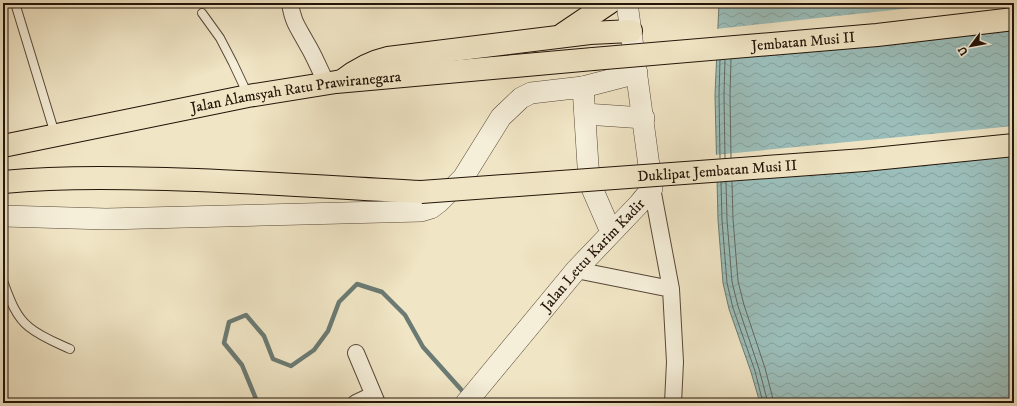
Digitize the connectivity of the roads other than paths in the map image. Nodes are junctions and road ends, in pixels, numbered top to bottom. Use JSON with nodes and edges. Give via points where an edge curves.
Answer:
{"nodes":[{"id":1,"x":15,"y":3,"type":"edge"},
{"id":2,"x":290,"y":3,"type":"edge"},
{"id":3,"x":608,"y":3,"type":"edge"},
{"id":4,"x":628,"y":3,"type":"edge"},
{"id":5,"x":202,"y":13,"type":"dead end"},
{"id":6,"x":1014,"y":19,"type":"edge"},
{"id":7,"x":631,"y":31,"type":"junction"},
{"id":8,"x":558,"y":37,"type":"junction"},
{"id":9,"x":593,"y":59,"type":"joint"},
{"id":10,"x":636,"y":66,"type":"junction"},
{"id":11,"x":334,"y":83,"type":"junction"},
{"id":12,"x":583,"y":88,"type":"junction"},
{"id":13,"x":248,"y":96,"type":"junction"},
{"id":14,"x":585,"y":114,"type":"junction"},
{"id":15,"x":644,"y":118,"type":"junction"},
{"id":16,"x":55,"y":135,"type":"junction"},
{"id":17,"x":1014,"y":145,"type":"edge"},
{"id":18,"x":3,"y":146,"type":"edge"},
{"id":19,"x":3,"y":182,"type":"edge"},
{"id":20,"x":652,"y":188,"type":"junction"},
{"id":21,"x":3,"y":216,"type":"edge"},
{"id":22,"x":611,"y":232,"type":"junction"},
{"id":23,"x":576,"y":270,"type":"junction"},
{"id":24,"x":3,"y":281,"type":"edge"},
{"id":25,"x":671,"y":289,"type":"junction"},
{"id":26,"x":70,"y":350,"type":"dead end"},
{"id":27,"x":356,"y":353,"type":"dead end"},
{"id":28,"x":471,"y":397,"type":"edge"},
{"id":29,"x":375,"y":399,"type":"edge"},
{"id":30,"x":356,"y":403,"type":"edge"},
{"id":31,"x":673,"y":403,"type":"edge"}],
"edges":[{"from":1,"to":16,"type":"lane"},
{"from":2,"to":11,"type":"street","via":[[296,26]]},
{"from":3,"to":8,"type":"highway"},
{"from":4,"to":7,"type":"street","name":"Jalan Lettu Karim Kadir"},
{"from":5,"to":13,"type":"lane","via":[[220,38]]},
{"from":6,"to":9,"type":"highway","name":"Jembatan Musi II","bridge":true,"via":[[877,35]]},
{"from":7,"to":8,"type":"highway"},
{"from":7,"to":10,"type":"street","name":"Jalan Lettu Karim Kadir"},
{"from":8,"to":11,"type":"highway","via":[[388,58],[368,64]]},
{"from":9,"to":11,"type":"highway","name":"Jalan Alamsyah Ratu Prawiranegara"},
{"from":10,"to":12,"type":"street"},
{"from":10,"to":15,"type":"street","name":"Jalan Lettu Karim Kadir"},
{"from":11,"to":13,"type":"highway","name":"Jalan Alamsyah Ratu Prawiranegara"},
{"from":12,"to":14,"type":"street"},
{"from":12,"to":21,"type":"street","via":[[531,93],[521,98],[502,117],[463,178],[431,208],[106,219]]},
{"from":13,"to":16,"type":"highway","name":"Jalan Alamsyah Ratu Prawiranegara"},
{"from":14,"to":15,"type":"street"},
{"from":14,"to":22,"type":"street","via":[[591,186]]},
{"from":15,"to":20,"type":"street","name":"Jalan Lettu Karim Kadir"},
{"from":16,"to":18,"type":"highway","name":"Jalan Alamsyah Ratu Prawiranegara"},
{"from":17,"to":19,"type":"highway","name":"Duklipat Jembatan Musi II","bridge":true,"via":[[864,160],[421,192],[146,178],[42,178]]},
{"from":20,"to":22,"type":"street","name":"Jalan Lettu Karim Kadir"},
{"from":20,"to":25,"type":"street"},
{"from":22,"to":23,"type":"street","name":"Jalan Lettu Karim Kadir"},
{"from":23,"to":25,"type":"street"},
{"from":23,"to":28,"type":"street","name":"Jalan Lettu Karim Kadir"},
{"from":24,"to":26,"type":"lane","via":[[14,307],[28,326]]},
{"from":25,"to":31,"type":"street","via":[[675,362]]},
{"from":27,"to":29,"type":"street"},
{"from":29,"to":30,"type":"street"}]}
